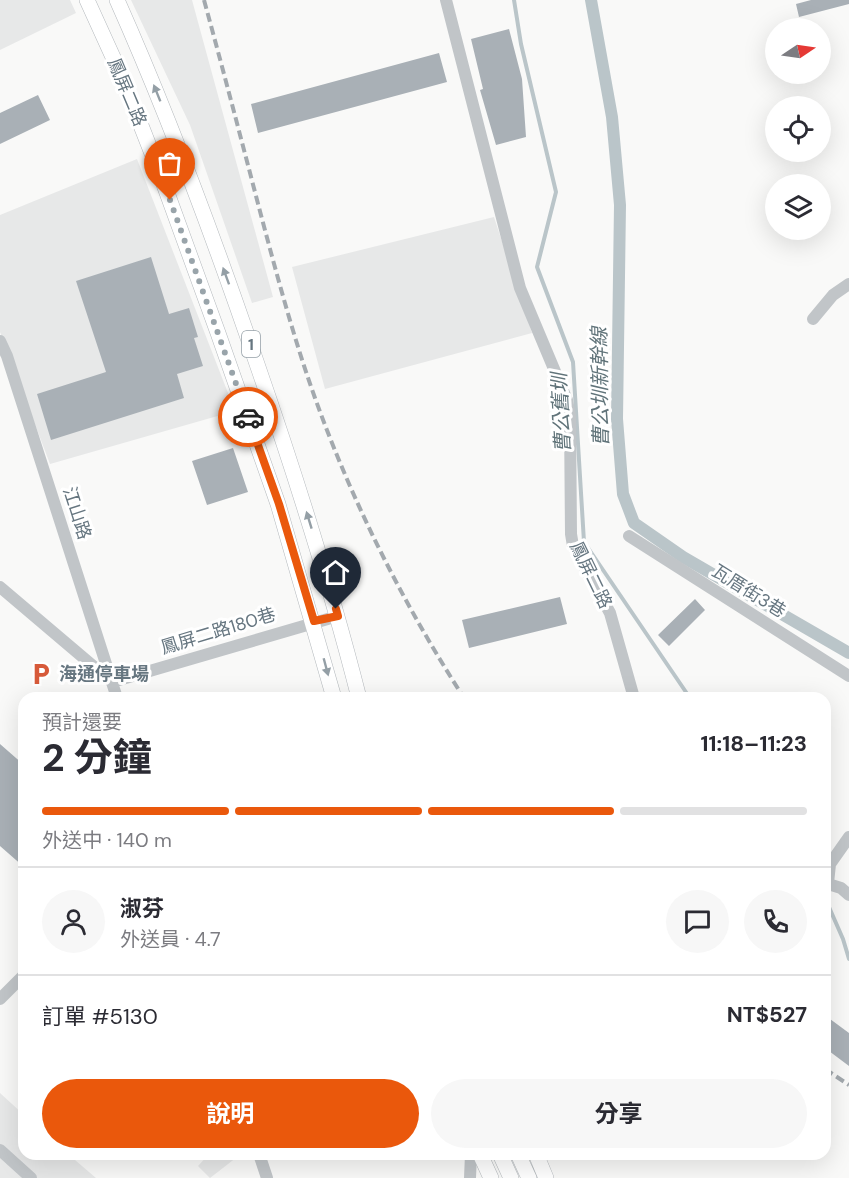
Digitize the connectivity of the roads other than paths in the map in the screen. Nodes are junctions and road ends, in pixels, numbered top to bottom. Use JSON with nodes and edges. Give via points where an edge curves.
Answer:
{"nodes":[{"id":1,"x":87,"y":0,"type":"edge"},
{"id":2,"x":117,"y":0,"type":"edge"},
{"id":3,"x":446,"y":0,"type":"edge"},
{"id":4,"x":849,"y":284,"type":"edge"},
{"id":5,"x":234,"y":298,"type":"junction"},
{"id":6,"x":208,"y":305,"type":"junction"},
{"id":7,"x":813,"y":319,"type":"dead end"},
{"id":8,"x":0,"y":342,"type":"edge"},
{"id":9,"x":629,"y":536,"type":"dead end"},
{"id":10,"x":0,"y":587,"type":"edge"},
{"id":11,"x":338,"y":616,"type":"junction"},
{"id":12,"x":314,"y":621,"type":"junction"},
{"id":13,"x":849,"y":676,"type":"edge"},
{"id":14,"x":112,"y":682,"type":"junction"},
{"id":15,"x":115,"y":692,"type":"edge"},
{"id":16,"x":332,"y":692,"type":"edge"},
{"id":17,"x":357,"y":692,"type":"edge"},
{"id":18,"x":632,"y":692,"type":"edge"},
{"id":19,"x":849,"y":837,"type":"edge"},
{"id":20,"x":831,"y":863,"type":"edge"},
{"id":21,"x":831,"y":885,"type":"edge"},
{"id":22,"x":849,"y":895,"type":"edge"},
{"id":23,"x":18,"y":981,"type":"edge"},
{"id":24,"x":0,"y":999,"type":"edge"},
{"id":25,"x":0,"y":1150,"type":"edge"},
{"id":26,"x":261,"y":1160,"type":"edge"},
{"id":27,"x":471,"y":1160,"type":"edge"},
{"id":28,"x":483,"y":1160,"type":"edge"},
{"id":29,"x":503,"y":1160,"type":"edge"},
{"id":30,"x":521,"y":1160,"type":"edge"},
{"id":31,"x":538,"y":1160,"type":"edge"},
{"id":32,"x":31,"y":1178,"type":"edge"},
{"id":33,"x":267,"y":1178,"type":"edge"},
{"id":34,"x":470,"y":1178,"type":"edge"},
{"id":35,"x":491,"y":1178,"type":"edge"},
{"id":36,"x":511,"y":1178,"type":"edge"},
{"id":37,"x":529,"y":1178,"type":"edge"},
{"id":38,"x":546,"y":1178,"type":"edge"}],
"edges":[{"from":1,"to":6,"type":"main road","name":"鳳屏二路","number":"1","via":[[122,77]]},
{"from":5,"to":2,"type":"main road","name":"鳳屏二路","number":"1","one_way":true,"via":[[148,69]]},
{"from":3,"to":18,"type":"street","name":"鳳屏二路","via":[[520,288],[567,400],[573,546],[610,613]]},
{"from":4,"to":7,"type":"street","via":[[833,295]]},
{"from":5,"to":6,"type":"main road"},
{"from":11,"to":5,"type":"main road","name":"鳳屏二路","number":"1","one_way":true,"via":[[300,488]]},
{"from":6,"to":12,"type":"main road","name":"鳳屏二路","number":"1","via":[[279,504]]},
{"from":8,"to":14,"type":"street","name":"江山路"},
{"from":9,"to":13,"type":"street","name":"瓦厝街3巷"},
{"from":10,"to":14,"type":"street"},
{"from":11,"to":12,"type":"street","name":"鳳屏二路180巷"},
{"from":11,"to":17,"type":"main road","name":"鳳屏二路","number":"1"},
{"from":12,"to":14,"type":"street","name":"鳳屏二路180巷"},
{"from":12,"to":16,"type":"main road","name":"鳳屏二路","number":"1","one_way":true},
{"from":14,"to":15,"type":"street","name":"江山路"},
{"from":19,"to":20,"type":"street"},
{"from":21,"to":22,"type":"street"},
{"from":23,"to":24,"type":"street"},
{"from":25,"to":32,"type":"street"},
{"from":26,"to":33,"type":"street"},
{"from":27,"to":34,"type":"street"},
{"from":28,"to":35,"type":"main road"},
{"from":29,"to":36,"type":"main road"},
{"from":30,"to":37,"type":"main road"},
{"from":31,"to":38,"type":"main road"}]}
